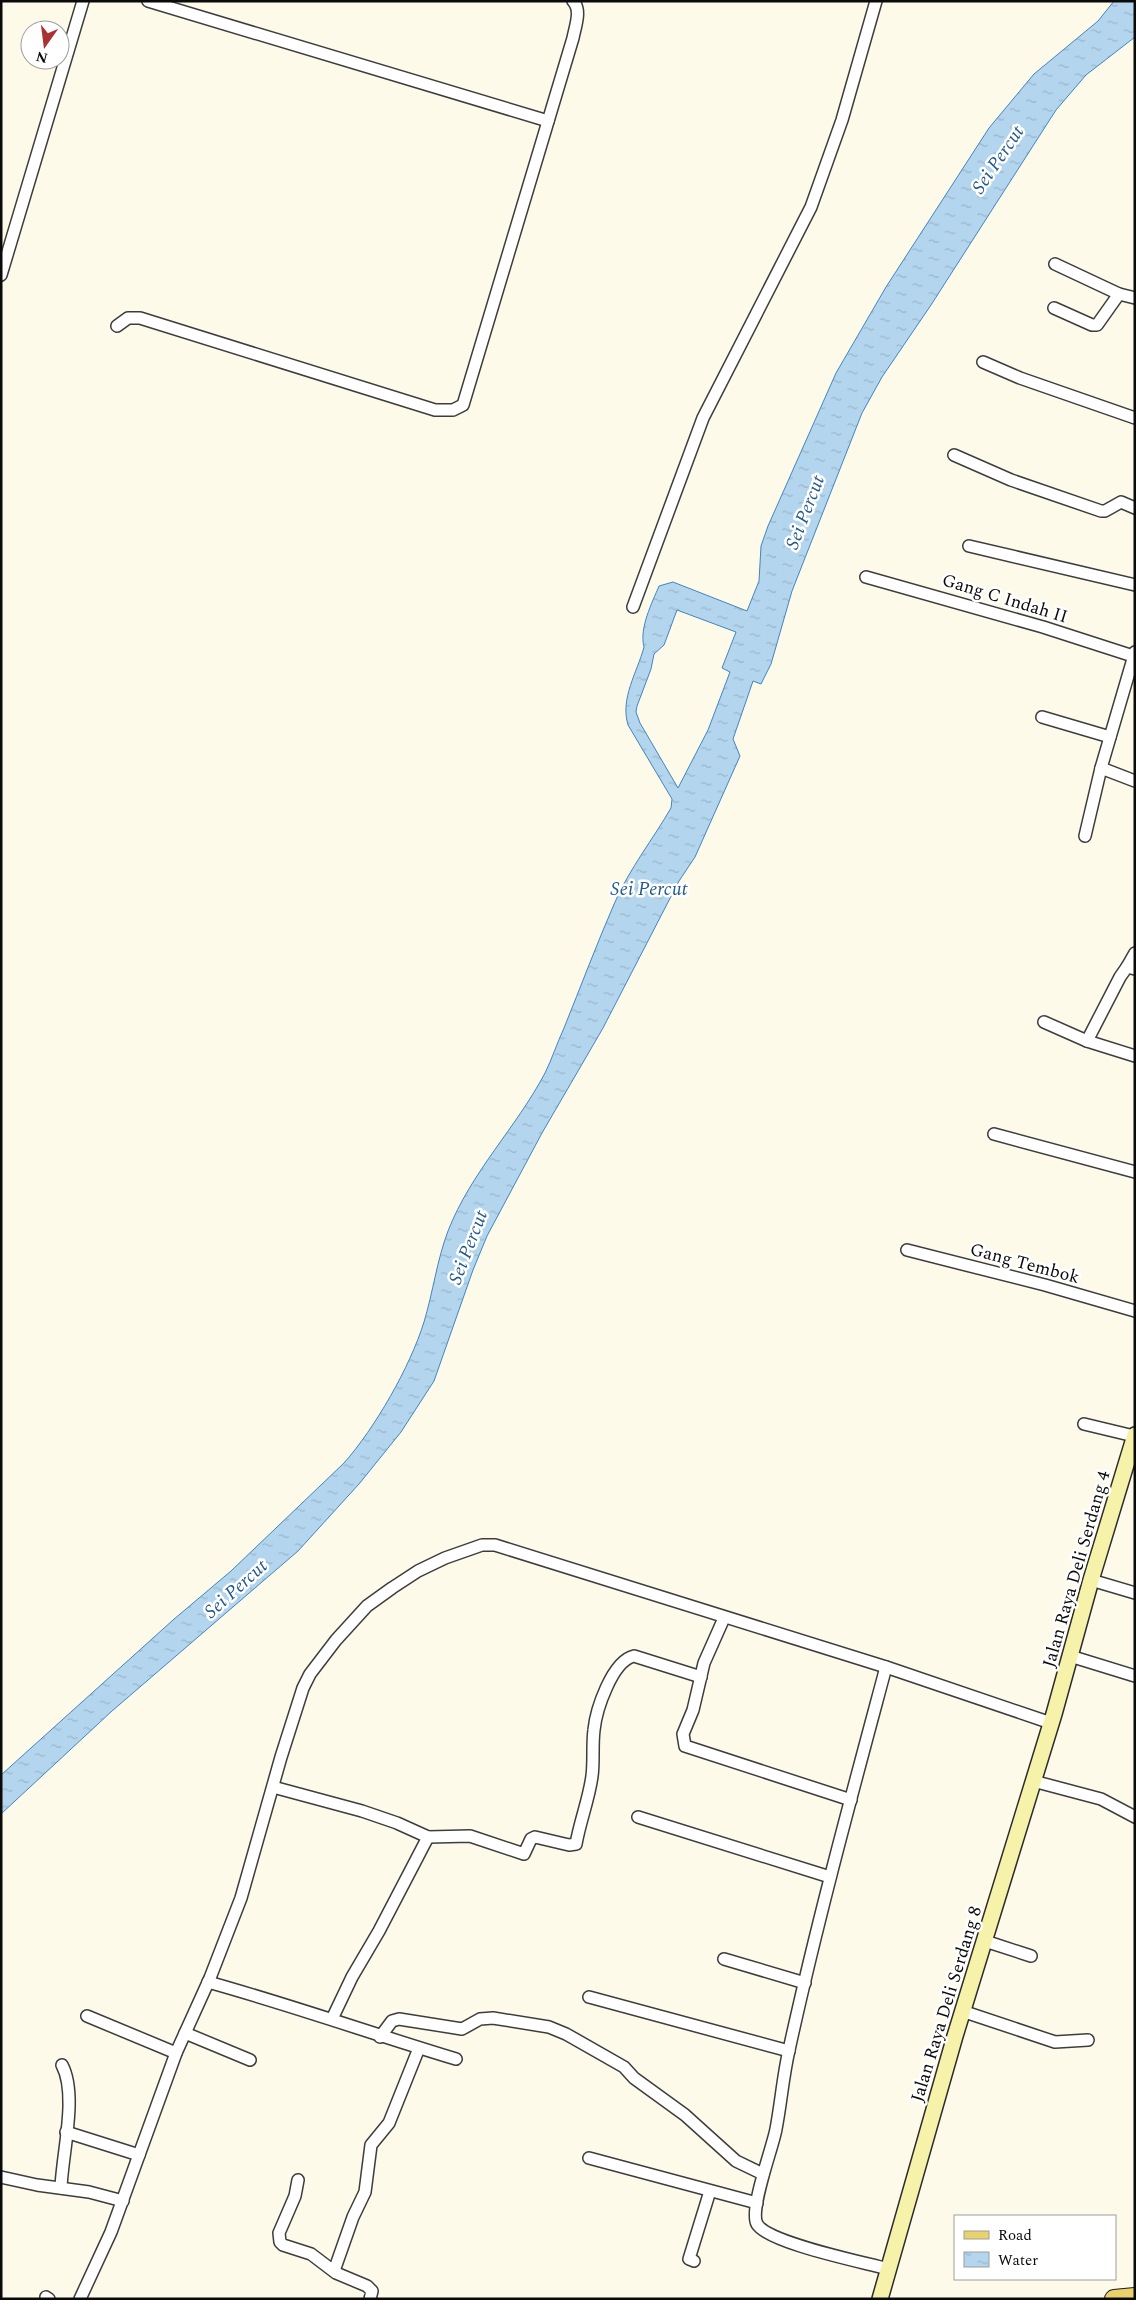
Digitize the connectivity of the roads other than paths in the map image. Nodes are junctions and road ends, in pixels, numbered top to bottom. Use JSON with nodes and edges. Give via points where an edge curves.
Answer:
{"nodes":[{"id":1,"x":83,"y":1,"type":"edge"},
{"id":2,"x":148,"y":1,"type":"edge"},
{"id":3,"x":573,"y":1,"type":"edge"},
{"id":4,"x":876,"y":1,"type":"edge"},
{"id":5,"x":548,"y":121,"type":"junction"},
{"id":6,"x":1055,"y":264,"type":"dead end"},
{"id":7,"x":1,"y":275,"type":"edge"},
{"id":8,"x":1119,"y":294,"type":"junction"},
{"id":9,"x":1135,"y":298,"type":"edge"},
{"id":10,"x":1054,"y":308,"type":"dead end"},
{"id":11,"x":117,"y":326,"type":"dead end"},
{"id":12,"x":983,"y":362,"type":"dead end"},
{"id":13,"x":1135,"y":418,"type":"edge"},
{"id":14,"x":954,"y":455,"type":"dead end"},
{"id":15,"x":1135,"y":508,"type":"edge"},
{"id":16,"x":968,"y":546,"type":"dead end"},
{"id":17,"x":866,"y":577,"type":"dead end"},
{"id":18,"x":1135,"y":585,"type":"edge"},
{"id":19,"x":633,"y":607,"type":"dead end"},
{"id":20,"x":1134,"y":654,"type":"edge"},
{"id":21,"x":1042,"y":717,"type":"dead end"},
{"id":22,"x":1110,"y":737,"type":"junction"},
{"id":23,"x":1101,"y":768,"type":"junction"},
{"id":24,"x":1135,"y":780,"type":"edge"},
{"id":25,"x":1085,"y":836,"type":"dead end"},
{"id":26,"x":1135,"y":953,"type":"edge"},
{"id":27,"x":1131,"y":968,"type":"edge"},
{"id":28,"x":1044,"y":1022,"type":"dead end"},
{"id":29,"x":1087,"y":1041,"type":"junction"},
{"id":30,"x":1135,"y":1056,"type":"edge"},
{"id":31,"x":994,"y":1134,"type":"dead end"},
{"id":32,"x":1135,"y":1172,"type":"edge"},
{"id":33,"x":907,"y":1250,"type":"dead end"},
{"id":34,"x":1135,"y":1310,"type":"edge"},
{"id":35,"x":1084,"y":1424,"type":"dead end"},
{"id":36,"x":1135,"y":1435,"type":"edge"},
{"id":37,"x":1130,"y":1463,"type":"edge"},
{"id":38,"x":1091,"y":1580,"type":"junction"},
{"id":39,"x":1135,"y":1593,"type":"edge"},
{"id":40,"x":724,"y":1618,"type":"junction"},
{"id":41,"x":1070,"y":1656,"type":"junction"},
{"id":42,"x":886,"y":1667,"type":"junction"},
{"id":43,"x":1135,"y":1676,"type":"edge"},
{"id":44,"x":701,"y":1677,"type":"junction"},
{"id":45,"x":1052,"y":1720,"type":"junction"},
{"id":46,"x":1033,"y":1781,"type":"junction"},
{"id":47,"x":273,"y":1788,"type":"junction"},
{"id":48,"x":851,"y":1800,"type":"junction"},
{"id":49,"x":638,"y":1817,"type":"dead end"},
{"id":50,"x":1135,"y":1817,"type":"edge"},
{"id":51,"x":428,"y":1837,"type":"junction"},
{"id":52,"x":830,"y":1877,"type":"junction"},
{"id":53,"x":984,"y":1941,"type":"junction"},
{"id":54,"x":1031,"y":1956,"type":"dead end"},
{"id":55,"x":724,"y":1959,"type":"dead end"},
{"id":56,"x":208,"y":1982,"type":"junction"},
{"id":57,"x":805,"y":1983,"type":"junction"},
{"id":58,"x":589,"y":1997,"type":"dead end"},
{"id":59,"x":962,"y":2012,"type":"junction"},
{"id":60,"x":87,"y":2016,"type":"dead end"},
{"id":61,"x":332,"y":2019,"type":"junction"},
{"id":62,"x":185,"y":2033,"type":"junction"},
{"id":63,"x":380,"y":2037,"type":"junction"},
{"id":64,"x":1088,"y":2040,"type":"dead end"},
{"id":65,"x":418,"y":2048,"type":"junction"},
{"id":66,"x":788,"y":2051,"type":"junction"},
{"id":67,"x":176,"y":2053,"type":"junction"},
{"id":68,"x":456,"y":2059,"type":"dead end"},
{"id":69,"x":250,"y":2060,"type":"dead end"},
{"id":70,"x":62,"y":2065,"type":"dead end"},
{"id":71,"x":66,"y":2132,"type":"junction"},
{"id":72,"x":139,"y":2155,"type":"junction"},
{"id":73,"x":589,"y":2158,"type":"dead end"},
{"id":74,"x":763,"y":2174,"type":"junction"},
{"id":75,"x":1,"y":2177,"type":"edge"},
{"id":76,"x":298,"y":2180,"type":"dead end"},
{"id":77,"x":61,"y":2188,"type":"junction"},
{"id":78,"x":710,"y":2191,"type":"junction"},
{"id":79,"x":123,"y":2202,"type":"junction"},
{"id":80,"x":756,"y":2203,"type":"junction"},
{"id":81,"x":694,"y":2261,"type":"dead end"},
{"id":82,"x":888,"y":2269,"type":"junction"},
{"id":83,"x":334,"y":2271,"type":"junction"},
{"id":84,"x":1135,"y":2297,"type":"edge"},
{"id":85,"x":80,"y":2299,"type":"edge"},
{"id":86,"x":370,"y":2299,"type":"edge"},
{"id":87,"x":880,"y":2299,"type":"edge"},
{"id":88,"x":1114,"y":2299,"type":"edge"}],
"edges":[{"from":1,"to":7,"type":"street"},
{"from":2,"to":5,"type":"street"},
{"from":3,"to":5,"type":"street","via":[[577,14],[573,38]]},
{"from":4,"to":19,"type":"street","via":[[842,120],[811,207],[703,418]]},
{"from":5,"to":11,"type":"street","via":[[463,405],[453,410],[435,410],[140,318],[128,318]]},
{"from":6,"to":8,"type":"street"},
{"from":8,"to":9,"type":"street"},
{"from":8,"to":10,"type":"street","via":[[1095,325]]},
{"from":12,"to":13,"type":"street"},
{"from":14,"to":15,"type":"street","via":[[1011,480],[1101,511],[1121,502]]},
{"from":16,"to":18,"type":"street"},
{"from":17,"to":20,"type":"street","name":"Gang C Indah II"},
{"from":20,"to":22,"type":"street"},
{"from":21,"to":22,"type":"street"},
{"from":22,"to":23,"type":"street"},
{"from":23,"to":24,"type":"street"},
{"from":23,"to":25,"type":"street"},
{"from":26,"to":27,"type":"street"},
{"from":27,"to":29,"type":"street"},
{"from":28,"to":29,"type":"street"},
{"from":29,"to":30,"type":"street"},
{"from":31,"to":32,"type":"street"},
{"from":33,"to":34,"type":"street","name":"Gang Tembok"},
{"from":35,"to":36,"type":"street"},
{"from":36,"to":37,"type":"street","name":"Jalan Raya Deli Serdang 4"},
{"from":37,"to":38,"type":"street","name":"Jalan Raya Deli Serdang 4"},
{"from":38,"to":39,"type":"street"},
{"from":38,"to":41,"type":"street","name":"Jalan Raya Deli Serdang 4"},
{"from":40,"to":42,"type":"street"},
{"from":40,"to":44,"type":"street"},
{"from":40,"to":47,"type":"street","via":[[494,1545],[468,1549],[418,1571],[392,1588],[367,1606],[336,1640],[303,1688]]},
{"from":41,"to":43,"type":"street"},
{"from":41,"to":45,"type":"street","name":"Jalan Raya Deli Serdang 4"},
{"from":42,"to":45,"type":"street"},
{"from":42,"to":48,"type":"street"},
{"from":44,"to":48,"type":"street","via":[[682,1734],[685,1746]]},
{"from":44,"to":51,"type":"street","via":[[634,1656],[624,1660],[616,1670],[594,1729],[592,1777],[576,1844],[535,1837],[524,1854],[470,1836]]},
{"from":45,"to":46,"type":"street","name":"Jalan Raya Deli Serdang 8"},
{"from":46,"to":50,"type":"street","via":[[1101,1799]]},
{"from":46,"to":53,"type":"street","name":"Jalan Raya Deli Serdang 8"},
{"from":47,"to":51,"type":"street","via":[[397,1822]]},
{"from":47,"to":56,"type":"street","via":[[241,1898]]},
{"from":48,"to":52,"type":"street"},
{"from":49,"to":52,"type":"street"},
{"from":51,"to":61,"type":"street"},
{"from":52,"to":57,"type":"street"},
{"from":53,"to":54,"type":"street"},
{"from":53,"to":59,"type":"street","name":"Jalan Raya Deli Serdang 8"},
{"from":55,"to":57,"type":"street"},
{"from":56,"to":61,"type":"street"},
{"from":56,"to":62,"type":"street"},
{"from":57,"to":66,"type":"street"},
{"from":58,"to":66,"type":"street"},
{"from":59,"to":64,"type":"street","via":[[1055,2042]]},
{"from":59,"to":82,"type":"street","name":"Jalan Raya Deli Serdang 8"},
{"from":60,"to":67,"type":"street"},
{"from":61,"to":63,"type":"street"},
{"from":62,"to":67,"type":"street"},
{"from":62,"to":69,"type":"street"},
{"from":63,"to":65,"type":"street"},
{"from":63,"to":74,"type":"street","via":[[395,2020],[462,2029],[480,2019],[493,2018],[549,2027],[624,2067],[736,2161]]},
{"from":65,"to":68,"type":"street"},
{"from":65,"to":83,"type":"street","via":[[389,2123],[370,2145],[365,2192]]},
{"from":66,"to":74,"type":"street","via":[[773,2145]]},
{"from":67,"to":72,"type":"street"},
{"from":70,"to":71,"type":"street","via":[[68,2082]]},
{"from":71,"to":72,"type":"street"},
{"from":71,"to":77,"type":"street"},
{"from":72,"to":79,"type":"street"},
{"from":73,"to":78,"type":"street"},
{"from":74,"to":80,"type":"street"},
{"from":75,"to":77,"type":"street"},
{"from":76,"to":83,"type":"street","via":[[295,2196],[278,2233],[280,2242],[311,2254]]},
{"from":77,"to":79,"type":"street"},
{"from":78,"to":80,"type":"street"},
{"from":78,"to":81,"type":"street","via":[[689,2259]]},
{"from":79,"to":85,"type":"street"},
{"from":80,"to":82,"type":"street","via":[[757,2224],[780,2239]]},
{"from":82,"to":87,"type":"street","name":"Jalan Raya Deli Serdang 8"},
{"from":83,"to":86,"type":"street","via":[[370,2288]]},
{"from":84,"to":88,"type":"main road"}]}
